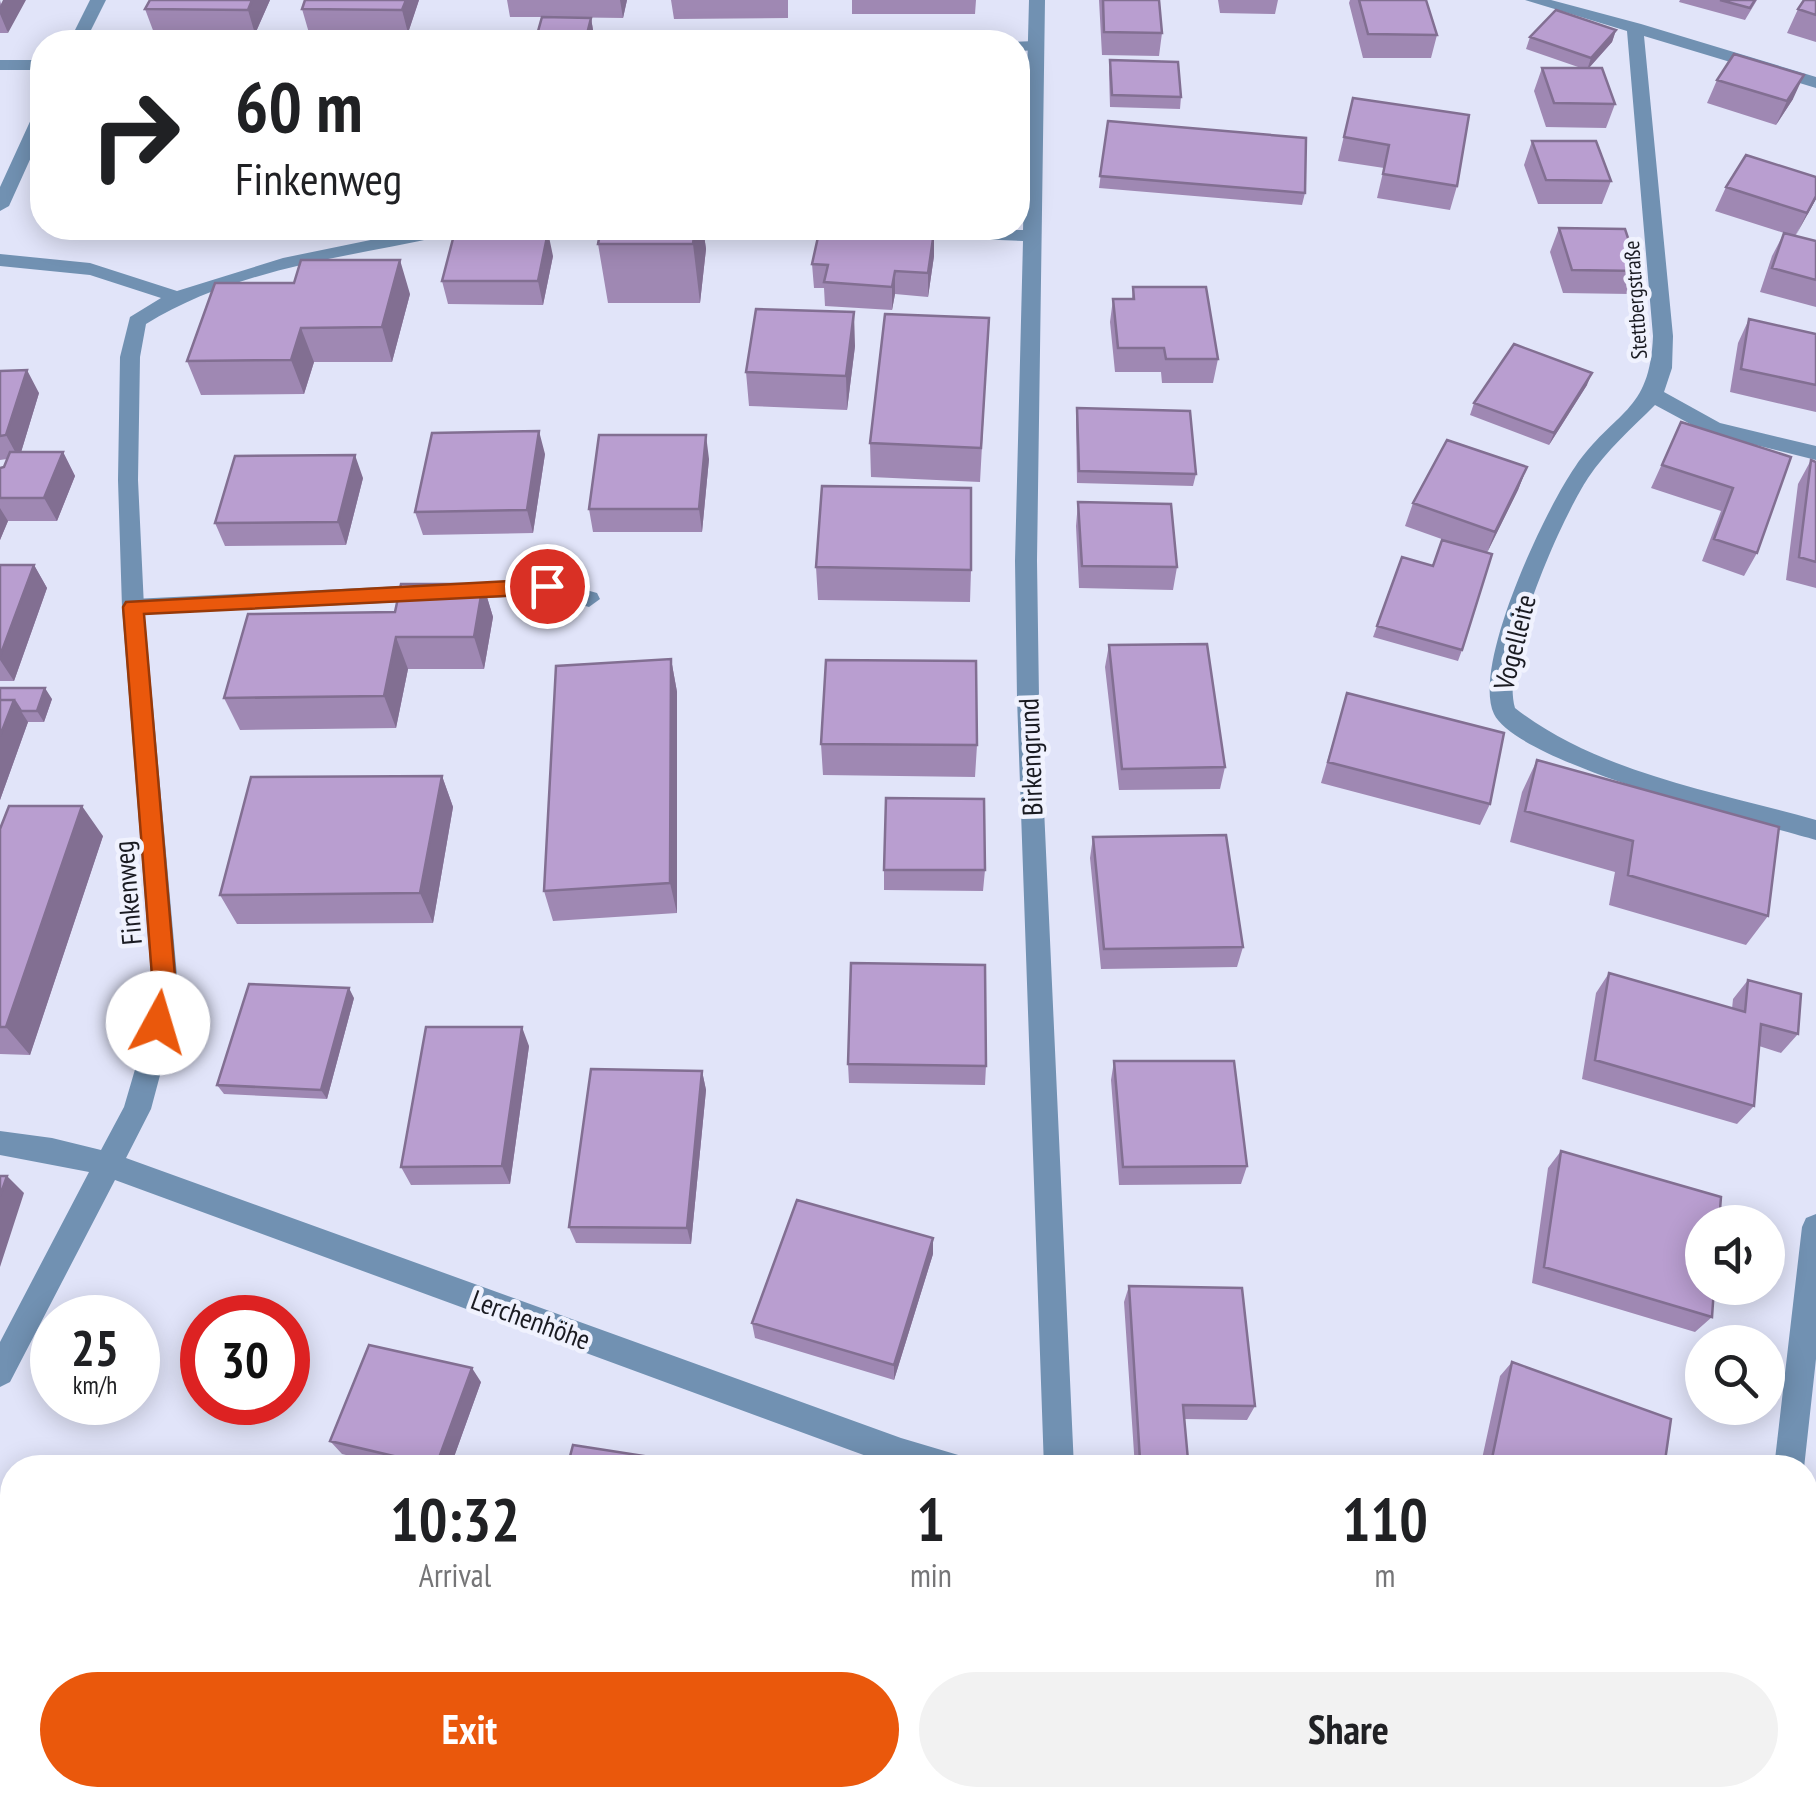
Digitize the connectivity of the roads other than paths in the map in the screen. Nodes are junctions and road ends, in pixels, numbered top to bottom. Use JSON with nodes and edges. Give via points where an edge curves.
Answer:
{"nodes":[{"id":1,"x":98,"y":0,"type":"edge"},
{"id":2,"x":1038,"y":0,"type":"edge"},
{"id":3,"x":1534,"y":0,"type":"edge"},
{"id":4,"x":1634,"y":27,"type":"junction"},
{"id":5,"x":83,"y":30,"type":"edge"},
{"id":6,"x":1030,"y":33,"type":"edge"},
{"id":7,"x":0,"y":65,"type":"edge"},
{"id":8,"x":30,"y":65,"type":"edge"},
{"id":9,"x":1816,"y":83,"type":"edge"},
{"id":10,"x":1030,"y":109,"type":"edge"},
{"id":11,"x":30,"y":141,"type":"edge"},
{"id":12,"x":0,"y":206,"type":"edge"},
{"id":13,"x":1030,"y":236,"type":"edge"},
{"id":14,"x":1036,"y":236,"type":"junction"},
{"id":15,"x":396,"y":240,"type":"edge"},
{"id":16,"x":0,"y":260,"type":"edge"},
{"id":17,"x":176,"y":298,"type":"junction"},
{"id":18,"x":1654,"y":396,"type":"junction"},
{"id":19,"x":1816,"y":453,"type":"edge"},
{"id":20,"x":589,"y":599,"type":"dead end"},
{"id":21,"x":133,"y":607,"type":"junction"},
{"id":22,"x":1816,"y":830,"type":"edge"},
{"id":23,"x":0,"y":1143,"type":"edge"},
{"id":24,"x":108,"y":1165,"type":"junction"},
{"id":25,"x":1816,"y":1228,"type":"edge"},
{"id":26,"x":0,"y":1372,"type":"edge"},
{"id":27,"x":911,"y":1455,"type":"edge"},
{"id":28,"x":1058,"y":1455,"type":"edge"},
{"id":29,"x":1790,"y":1455,"type":"edge"}],
"edges":[{"from":1,"to":5,"type":"street"},
{"from":2,"to":6,"type":"street","name":"Birkengrund"},
{"from":3,"to":4,"type":"street"},
{"from":4,"to":9,"type":"street"},
{"from":4,"to":18,"type":"street","name":"Stettbergstraße","via":[[1663,336]]},
{"from":7,"to":8,"type":"street"},
{"from":10,"to":14,"type":"street","name":"Birkengrund"},
{"from":11,"to":12,"type":"street"},
{"from":13,"to":14,"type":"street"},
{"from":14,"to":28,"type":"street","name":"Birkengrund","via":[[1028,698]]},
{"from":15,"to":17,"type":"street","name":"Finkenweg"},
{"from":16,"to":17,"type":"street","via":[[102,270]]},
{"from":17,"to":21,"type":"street","name":"Finkenweg","via":[[137,321],[131,338]]},
{"from":18,"to":19,"type":"street","name":"Stettbergstraße","via":[[1714,428]]},
{"from":18,"to":22,"type":"street","name":"Vogelleite","via":[[1596,454],[1564,503],[1513,623],[1496,690],[1502,709],[1562,750]]},
{"from":20,"to":21,"type":"street","via":[[547,586]]},
{"from":21,"to":24,"type":"street","name":"Finkenweg","via":[[164,976],[148,1077]]},
{"from":23,"to":24,"type":"street","name":"Lerchenhöhe"},
{"from":24,"to":26,"type":"street"},
{"from":24,"to":27,"type":"street","name":"Lerchenhöhe"},
{"from":25,"to":29,"type":"street"}]}
